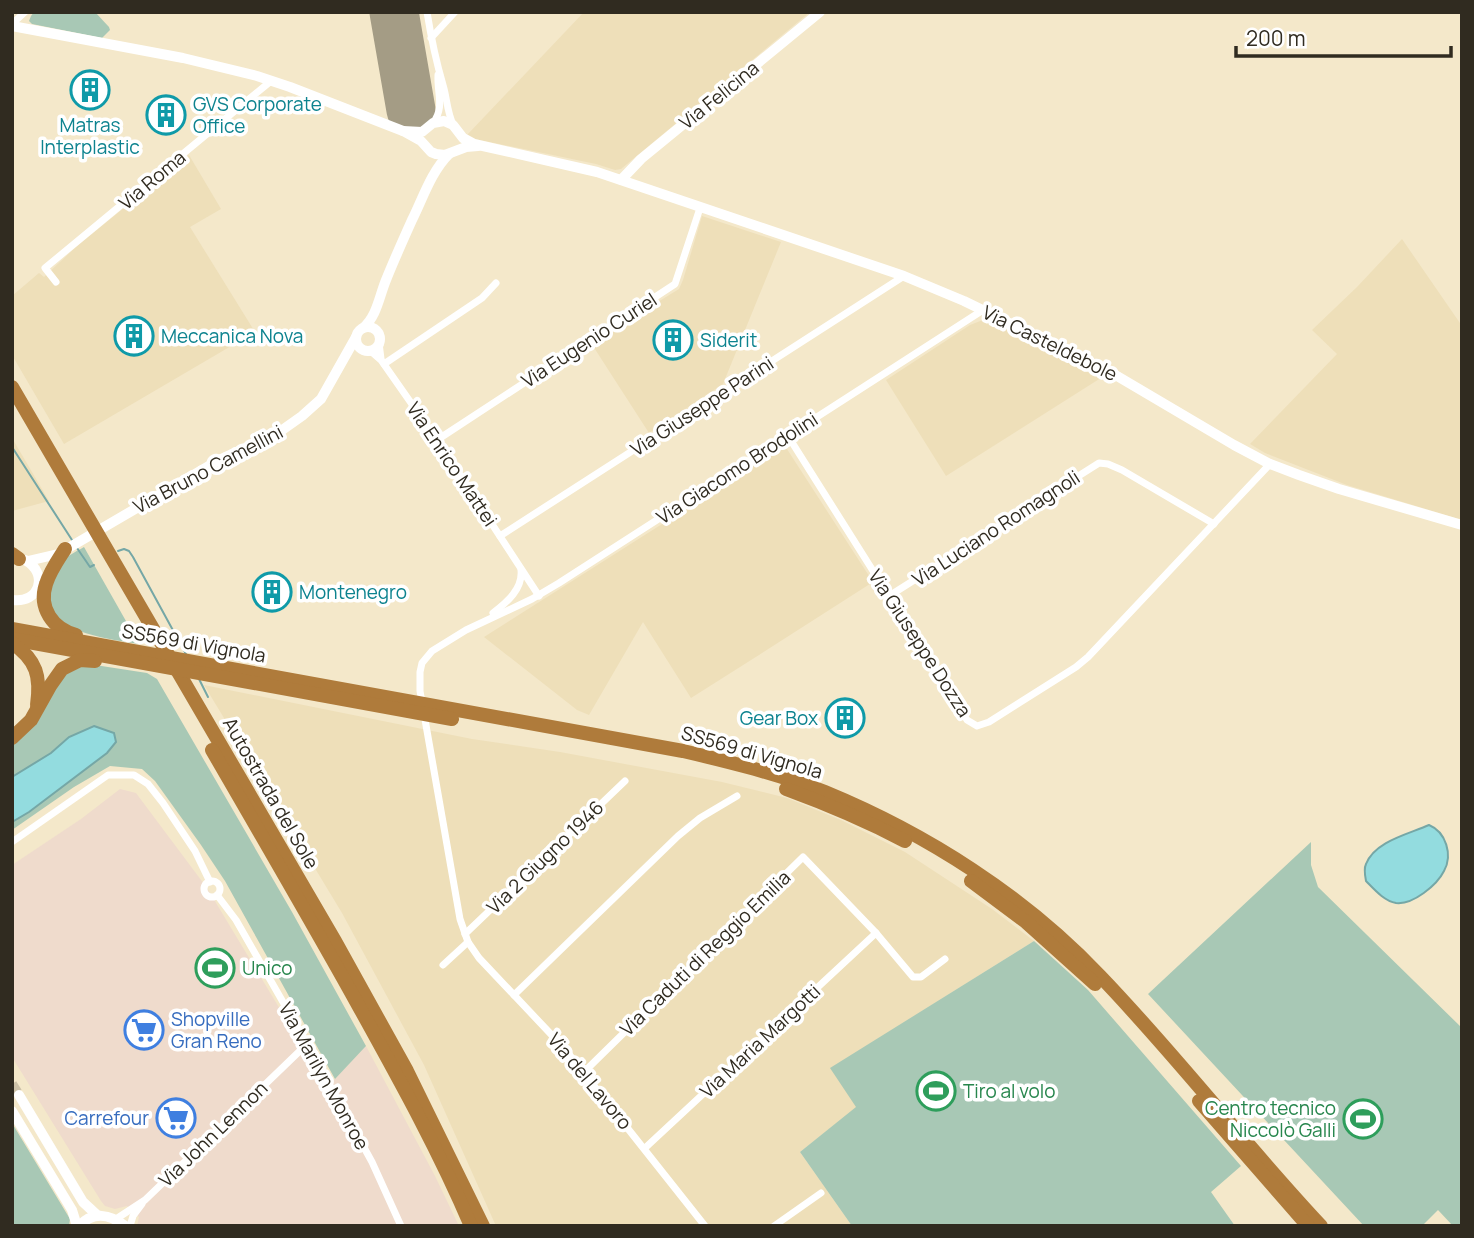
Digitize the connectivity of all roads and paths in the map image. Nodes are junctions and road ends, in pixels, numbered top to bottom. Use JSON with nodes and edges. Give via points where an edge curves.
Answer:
{"nodes":[{"id":1,"x":25,"y":12,"type":"edge"},
{"id":2,"x":427,"y":12,"type":"edge"},
{"id":3,"x":455,"y":12,"type":"edge"},
{"id":4,"x":820,"y":12,"type":"edge"},
{"id":5,"x":12,"y":25,"type":"edge"},
{"id":6,"x":431,"y":38,"type":"junction"},
{"id":7,"x":439,"y":71,"type":"junction"},
{"id":8,"x":271,"y":81,"type":"junction"},
{"id":9,"x":429,"y":127,"type":"junction"},
{"id":10,"x":456,"y":129,"type":"junction"},
{"id":11,"x":403,"y":131,"type":"junction"},
{"id":12,"x":480,"y":146,"type":"junction"},
{"id":13,"x":427,"y":148,"type":"junction"},
{"id":14,"x":450,"y":153,"type":"junction"},
{"id":15,"x":435,"y":173,"type":"junction"},
{"id":16,"x":624,"y":181,"type":"junction"},
{"id":17,"x":700,"y":208,"type":"junction"},
{"id":18,"x":904,"y":276,"type":"junction"},
{"id":19,"x":56,"y":282,"type":"dead end"},
{"id":20,"x":496,"y":283,"type":"dead end"},
{"id":21,"x":983,"y":310,"type":"junction"},
{"id":22,"x":374,"y":314,"type":"junction"},
{"id":23,"x":359,"y":333,"type":"junction"},
{"id":24,"x":378,"y":337,"type":"junction"},
{"id":25,"x":366,"y":350,"type":"junction"},
{"id":26,"x":383,"y":362,"type":"junction"},
{"id":27,"x":340,"y":363,"type":"junction"},
{"id":28,"x":12,"y":387,"type":"edge"},
{"id":29,"x":12,"y":407,"type":"edge"},
{"id":30,"x":788,"y":436,"type":"junction"},
{"id":31,"x":437,"y":440,"type":"junction"},
{"id":32,"x":1270,"y":464,"type":"junction"},
{"id":33,"x":1214,"y":524,"type":"junction"},
{"id":34,"x":1462,"y":525,"type":"edge"},
{"id":35,"x":500,"y":536,"type":"junction"},
{"id":36,"x":62,"y":552,"type":"junction"},
{"id":37,"x":18,"y":558,"type":"edge"},
{"id":38,"x":521,"y":569,"type":"junction"},
{"id":39,"x":38,"y":574,"type":"junction"},
{"id":40,"x":522,"y":579,"type":"junction"},
{"id":41,"x":539,"y":596,"type":"junction"},
{"id":42,"x":889,"y":596,"type":"junction"},
{"id":43,"x":12,"y":600,"type":"edge"},
{"id":44,"x":488,"y":619,"type":"junction"},
{"id":45,"x":12,"y":629,"type":"edge"},
{"id":46,"x":12,"y":641,"type":"edge"},
{"id":47,"x":107,"y":646,"type":"junction"},
{"id":48,"x":204,"y":674,"type":"junction"},
{"id":49,"x":37,"y":710,"type":"junction"},
{"id":50,"x":12,"y":738,"type":"edge"},
{"id":51,"x":745,"y":771,"type":"junction"},
{"id":52,"x":625,"y":781,"type":"dead end"},
{"id":53,"x":737,"y":796,"type":"dead end"},
{"id":54,"x":12,"y":842,"type":"edge"},
{"id":55,"x":876,"y":933,"type":"junction"},
{"id":56,"x":465,"y":934,"type":"junction"},
{"id":57,"x":468,"y":942,"type":"junction"},
{"id":58,"x":945,"y":958,"type":"dead end"},
{"id":59,"x":443,"y":965,"type":"dead end"},
{"id":60,"x":514,"y":995,"type":"junction"},
{"id":61,"x":307,"y":1044,"type":"junction"},
{"id":62,"x":584,"y":1072,"type":"junction"},
{"id":63,"x":19,"y":1095,"type":"dead end"},
{"id":64,"x":12,"y":1111,"type":"edge"},
{"id":65,"x":645,"y":1148,"type":"junction"},
{"id":66,"x":821,"y":1193,"type":"dead end"},
{"id":67,"x":145,"y":1200,"type":"junction"},
{"id":68,"x":97,"y":1215,"type":"junction"},
{"id":69,"x":124,"y":1224,"type":"edge"},
{"id":70,"x":78,"y":1226,"type":"edge"},
{"id":71,"x":401,"y":1226,"type":"edge"},
{"id":72,"x":471,"y":1226,"type":"edge"},
{"id":73,"x":484,"y":1226,"type":"edge"},
{"id":74,"x":705,"y":1226,"type":"edge"},
{"id":75,"x":774,"y":1226,"type":"edge"},
{"id":76,"x":1308,"y":1226,"type":"edge"},
{"id":77,"x":1321,"y":1226,"type":"edge"}],
"edges":[{"from":1,"to":5,"type":"street"},
{"from":2,"to":6,"type":"street"},
{"from":3,"to":6,"type":"street"},
{"from":4,"to":16,"type":"street","name":"Via Felicina","via":[[641,159]]},
{"from":5,"to":8,"type":"street","via":[[183,58]]},
{"from":6,"to":7,"type":"street"},
{"from":7,"to":9,"type":"street","via":[[440,110]]},
{"from":7,"to":10,"type":"street"},
{"from":8,"to":11,"type":"street"},
{"from":8,"to":19,"type":"street","name":"Via Roma","via":[[46,268]]},
{"from":9,"to":10,"type":"street","via":[[444,121]]},
{"from":9,"to":11,"type":"street","via":[[416,133]]},
{"from":9,"to":13,"type":"street","via":[[424,140]]},
{"from":10,"to":12,"type":"street"},
{"from":10,"to":14,"type":"street","via":[[458,142]]},
{"from":11,"to":13,"type":"street"},
{"from":12,"to":14,"type":"street"},
{"from":12,"to":16,"type":"street"},
{"from":13,"to":14,"type":"street","via":[[436,155]]},
{"from":13,"to":15,"type":"street"},
{"from":14,"to":15,"type":"street"},
{"from":15,"to":22,"type":"street"},
{"from":16,"to":17,"type":"street","name":"Via Casteldebole"},
{"from":17,"to":18,"type":"street","name":"Via Casteldebole"},
{"from":17,"to":31,"type":"street","name":"Via Eugenio Curiel","via":[[675,284]]},
{"from":18,"to":21,"type":"street","name":"Via Casteldebole"},
{"from":18,"to":35,"type":"street","name":"Via Giuseppe Parini"},
{"from":20,"to":26,"type":"street","via":[[482,298]]},
{"from":21,"to":30,"type":"street","name":"Via Giacomo Brodolini"},
{"from":21,"to":32,"type":"street","name":"Via Casteldebole","via":[[1112,373]]},
{"from":22,"to":23,"type":"street","name":"Via Bruno Camellini"},
{"from":22,"to":24,"type":"street"},
{"from":23,"to":24,"type":"street","via":[[372,328]]},
{"from":23,"to":25,"type":"street","via":[[357,344]]},
{"from":23,"to":27,"type":"street","name":"Via Bruno Camellini"},
{"from":24,"to":25,"type":"street","via":[[375,348]]},
{"from":24,"to":26,"type":"street","name":"Via Enrico Mattei"},
{"from":25,"to":26,"type":"street","name":"Via Enrico Mattei"},
{"from":25,"to":27,"type":"street"},
{"from":26,"to":31,"type":"street","name":"Via Enrico Mattei"},
{"from":27,"to":36,"type":"street","name":"Via Bruno Camellini","via":[[321,398],[278,433],[219,460]]},
{"from":28,"to":73,"type":"highway","name":"Autostrada del Sole","via":[[348,964]]},
{"from":29,"to":72,"type":"highway","name":"Autostrada del Sole","via":[[359,1006]]},
{"from":30,"to":41,"type":"street","name":"Via Giacomo Brodolini"},
{"from":30,"to":42,"type":"street","name":"Via Giuseppe Dozza"},
{"from":31,"to":35,"type":"street","name":"Via Enrico Mattei"},
{"from":32,"to":33,"type":"street","name":"Via Giuseppe Dozza"},
{"from":32,"to":34,"type":"street","name":"Via Casteldebole"},
{"from":33,"to":42,"type":"street","name":"Via Luciano Romagnoli","via":[[1122,471],[1099,463]]},
{"from":33,"to":42,"type":"street","name":"Via Giuseppe Dozza","via":[[1088,657],[977,726],[967,720]]},
{"from":35,"to":38,"type":"street","name":"Via Enrico Mattei"},
{"from":36,"to":37,"type":"street"},
{"from":36,"to":39,"type":"street"},
{"from":36,"to":47,"type":"highway","via":[[46,584],[49,617],[68,633]]},
{"from":37,"to":39,"type":"street","via":[[34,566]]},
{"from":38,"to":40,"type":"street","name":"Via Enrico Mattei"},
{"from":38,"to":41,"type":"street","name":"Via Enrico Mattei"},
{"from":39,"to":43,"type":"street","via":[[33,595],[23,601]]},
{"from":40,"to":41,"type":"street","via":[[526,595]]},
{"from":40,"to":44,"type":"street"},
{"from":41,"to":44,"type":"street","name":"Via Giacomo Brodolini"},
{"from":44,"to":56,"type":"street","name":"Via del Lavoro","via":[[432,651],[422,663],[419,682]]},
{"from":45,"to":47,"type":"highway","name":"SS569 di Vignola"},
{"from":46,"to":48,"type":"highway","name":"SS569 di Vignola"},
{"from":46,"to":49,"type":"highway","via":[[33,663],[39,681]]},
{"from":47,"to":51,"type":"highway","name":"SS569 di Vignola","via":[[682,751]]},
{"from":48,"to":49,"type":"highway","via":[[80,660],[62,669]]},
{"from":48,"to":51,"type":"highway","name":"SS569 di Vignola"},
{"from":49,"to":50,"type":"highway"},
{"from":51,"to":76,"type":"highway","name":"SS569 di Vignola","via":[[884,830],[941,861],[1026,922],[1092,982]]},
{"from":51,"to":77,"type":"highway","name":"SS569 di Vignola","via":[[823,792],[877,816],[946,853],[1033,915],[1099,975]]},
{"from":52,"to":56,"type":"street","name":"Via 2 Giugno 1946"},
{"from":53,"to":60,"type":"street","via":[[678,836]]},
{"from":54,"to":61,"type":"street","name":"Via Marilyn Monroe","via":[[108,775],[134,775],[148,784],[195,850],[209,882],[218,885],[217,895]]},
{"from":55,"to":58,"type":"street","name":"Via Caduti di Reggio Emilia","via":[[913,977]]},
{"from":55,"to":62,"type":"street","name":"Via Caduti di Reggio Emilia","via":[[803,858]]},
{"from":55,"to":65,"type":"street","name":"Via Maria Margotti"},
{"from":56,"to":57,"type":"street","name":"Via del Lavoro"},
{"from":57,"to":59,"type":"street"},
{"from":57,"to":60,"type":"street","name":"Via del Lavoro"},
{"from":60,"to":62,"type":"street","name":"Via del Lavoro"},
{"from":61,"to":67,"type":"street","name":"Via John Lennon"},
{"from":61,"to":71,"type":"street","name":"Via Marilyn Monroe","via":[[372,1162]]},
{"from":62,"to":65,"type":"street","name":"Via del Lavoro"},
{"from":63,"to":68,"type":"street","via":[[83,1202]]},
{"from":64,"to":70,"type":"street"},
{"from":65,"to":74,"type":"street","name":"Via del Lavoro"},
{"from":66,"to":75,"type":"street"},
{"from":67,"to":69,"type":"street","name":"Via John Lennon"},
{"from":67,"to":69,"type":"street"},
{"from":68,"to":69,"type":"street"},
{"from":68,"to":70,"type":"street"}]}
